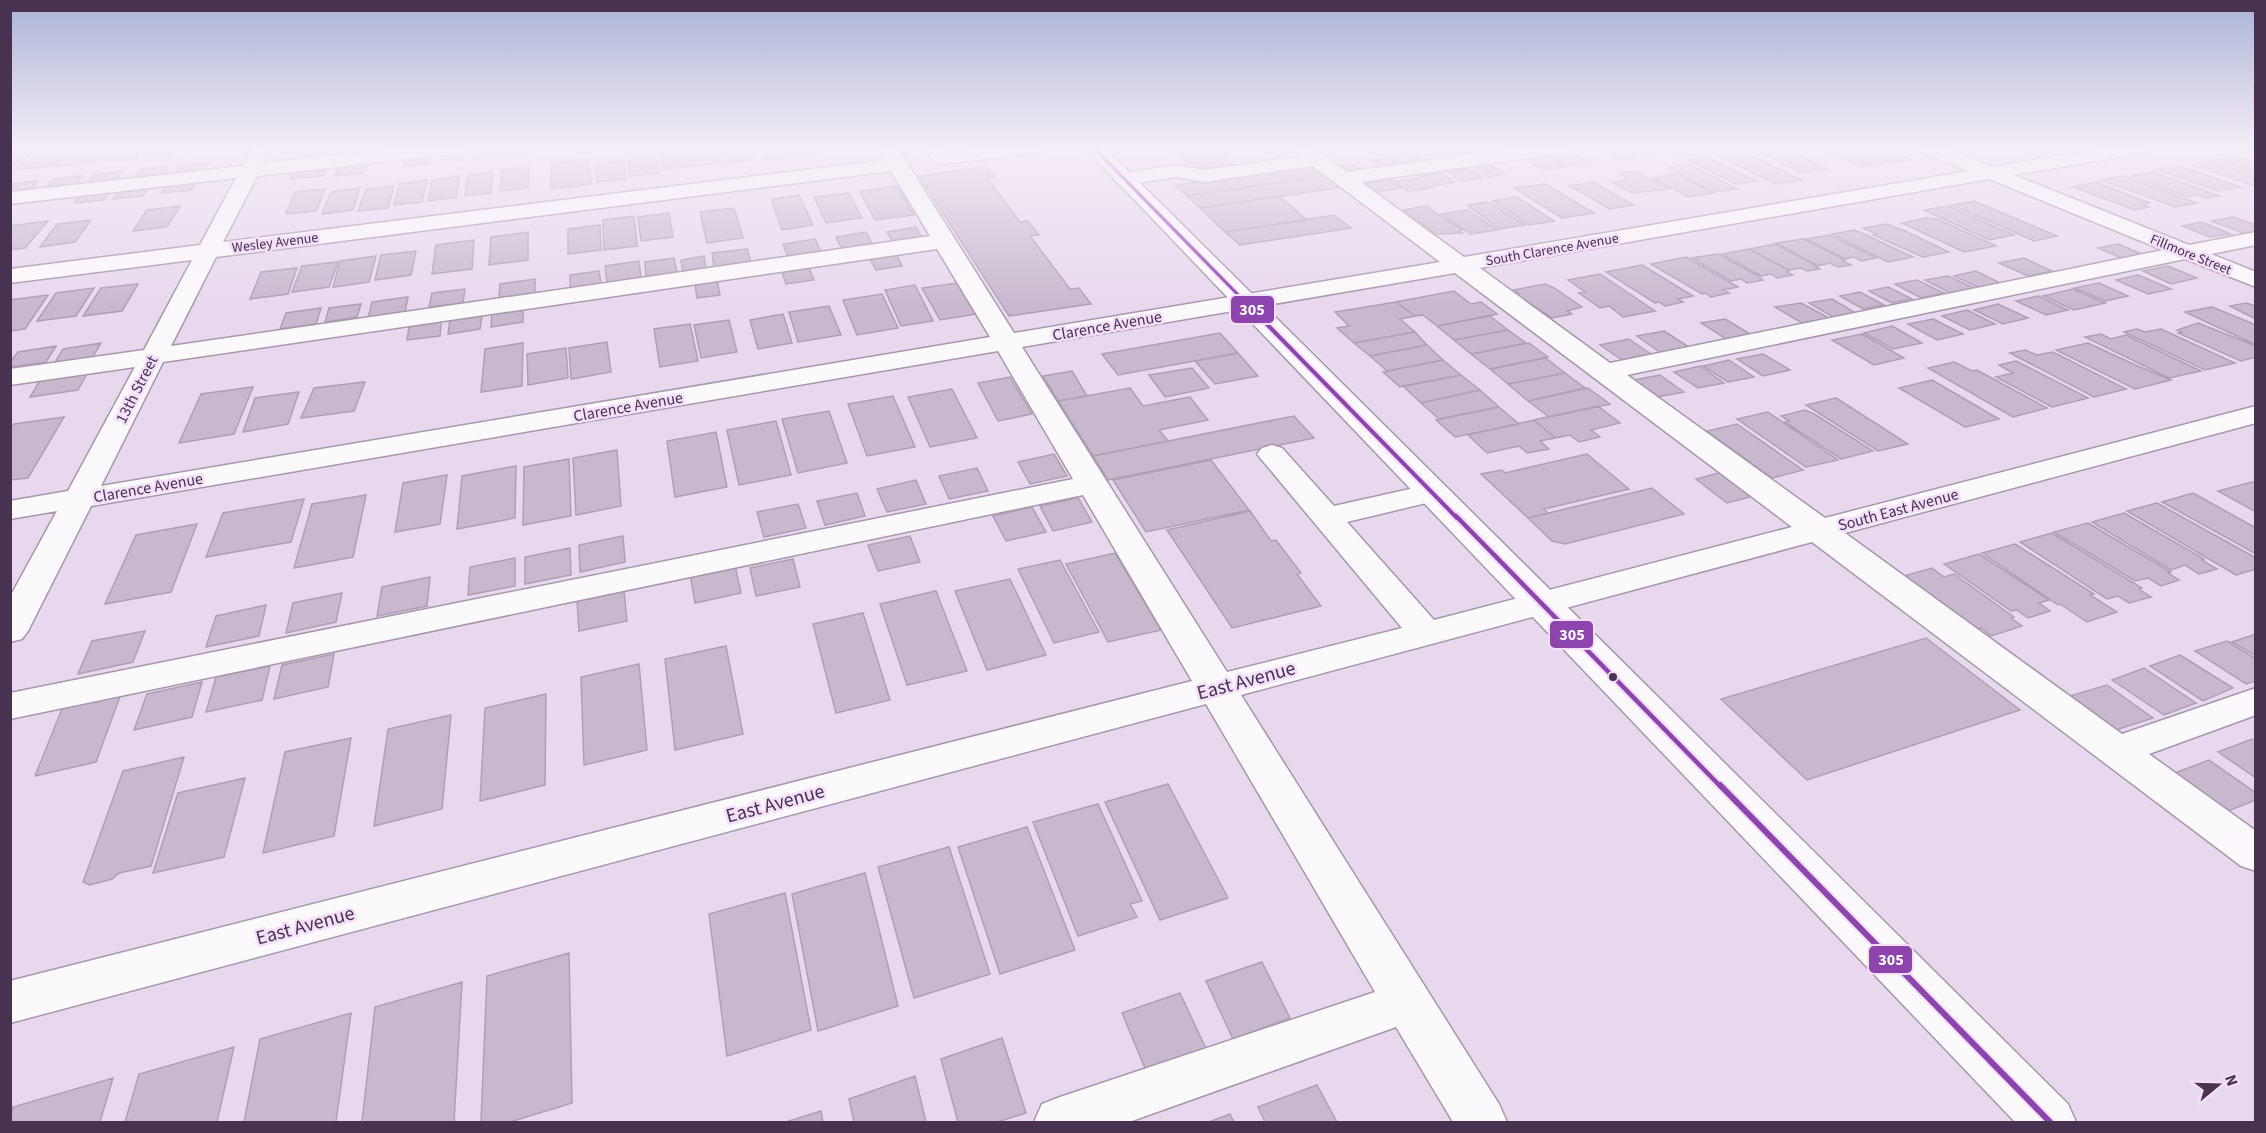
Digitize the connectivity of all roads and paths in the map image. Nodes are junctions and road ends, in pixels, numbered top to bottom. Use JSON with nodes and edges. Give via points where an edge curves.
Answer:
{"nodes":[{"id":1,"x":235,"y":200,"type":"edge"},
{"id":2,"x":576,"y":200,"type":"edge"},
{"id":3,"x":919,"y":200,"type":"edge"},
{"id":4,"x":1145,"y":200,"type":"edge"},
{"id":5,"x":1370,"y":200,"type":"edge"},
{"id":6,"x":1839,"y":200,"type":"edge"},
{"id":7,"x":2056,"y":200,"type":"edge"},
{"id":8,"x":2256,"y":237,"type":"edge"},
{"id":9,"x":944,"y":241,"type":"junction"},
{"id":10,"x":208,"y":251,"type":"junction"},
{"id":11,"x":2186,"y":252,"type":"junction"},
{"id":12,"x":1458,"y":265,"type":"junction"},
{"id":13,"x":10,"y":276,"type":"edge"},
{"id":14,"x":2256,"y":280,"type":"edge"},
{"id":15,"x":1245,"y":302,"type":"junction"},
{"id":16,"x":1005,"y":342,"type":"junction"},
{"id":17,"x":153,"y":356,"type":"junction"},
{"id":18,"x":1603,"y":372,"type":"junction"},
{"id":19,"x":10,"y":377,"type":"edge"},
{"id":20,"x":2256,"y":414,"type":"edge"},
{"id":21,"x":1272,"y":454,"type":"dead end"},
{"id":22,"x":1092,"y":484,"type":"junction"},
{"id":23,"x":1432,"y":493,"type":"junction"},
{"id":24,"x":79,"y":498,"type":"junction"},
{"id":25,"x":10,"y":510,"type":"edge"},
{"id":26,"x":1327,"y":517,"type":"junction"},
{"id":27,"x":1817,"y":530,"type":"junction"},
{"id":28,"x":1540,"y":604,"type":"junction"},
{"id":29,"x":10,"y":631,"type":"edge"},
{"id":30,"x":1426,"y":633,"type":"junction"},
{"id":31,"x":1216,"y":688,"type":"junction"},
{"id":32,"x":2256,"y":701,"type":"edge"},
{"id":33,"x":10,"y":705,"type":"edge"},
{"id":34,"x":2115,"y":751,"type":"junction"},
{"id":35,"x":2256,"y":854,"type":"edge"},
{"id":36,"x":10,"y":1002,"type":"edge"},
{"id":37,"x":1408,"y":1002,"type":"junction"},
{"id":38,"x":1060,"y":1122,"type":"edge"},
{"id":39,"x":1481,"y":1122,"type":"edge"},
{"id":40,"x":2050,"y":1122,"type":"edge"}],
"edges":[{"from":1,"to":10,"type":"street","name":"13th Street"},
{"from":2,"to":10,"type":"street","name":"Wesley Avenue"},
{"from":3,"to":9,"type":"street"},
{"from":4,"to":15,"type":"street"},
{"from":5,"to":12,"type":"street"},
{"from":6,"to":12,"type":"street","name":"South Clarence Avenue"},
{"from":7,"to":11,"type":"street","name":"Fillmore Street"},
{"from":8,"to":11,"type":"street"},
{"from":9,"to":16,"type":"street"},
{"from":9,"to":17,"type":"street"},
{"from":10,"to":13,"type":"street","name":"Wesley Avenue"},
{"from":10,"to":17,"type":"street","name":"13th Street"},
{"from":11,"to":14,"type":"street","name":"Fillmore Street"},
{"from":11,"to":18,"type":"street"},
{"from":12,"to":15,"type":"street","name":"South Clarence Avenue"},
{"from":12,"to":18,"type":"street"},
{"from":15,"to":16,"type":"street","name":"Clarence Avenue"},
{"from":15,"to":23,"type":"street"},
{"from":16,"to":22,"type":"street"},
{"from":16,"to":24,"type":"street","name":"Clarence Avenue"},
{"from":17,"to":19,"type":"street"},
{"from":17,"to":24,"type":"street","name":"13th Street"},
{"from":18,"to":27,"type":"street"},
{"from":20,"to":27,"type":"street","name":"South East Avenue"},
{"from":21,"to":26,"type":"street"},
{"from":22,"to":31,"type":"street"},
{"from":22,"to":33,"type":"street"},
{"from":23,"to":26,"type":"street"},
{"from":23,"to":28,"type":"street"},
{"from":24,"to":25,"type":"street","name":"Clarence Avenue"},
{"from":24,"to":29,"type":"street","name":"13th Street"},
{"from":26,"to":30,"type":"street"},
{"from":27,"to":28,"type":"street","name":"South East Avenue"},
{"from":27,"to":34,"type":"street"},
{"from":28,"to":30,"type":"street","name":"East Avenue"},
{"from":28,"to":40,"type":"street"},
{"from":30,"to":31,"type":"street","name":"East Avenue"},
{"from":31,"to":36,"type":"street","name":"East Avenue"},
{"from":31,"to":37,"type":"street"},
{"from":32,"to":34,"type":"street"},
{"from":34,"to":35,"type":"street"},
{"from":37,"to":38,"type":"street"},
{"from":37,"to":39,"type":"street"}]}
